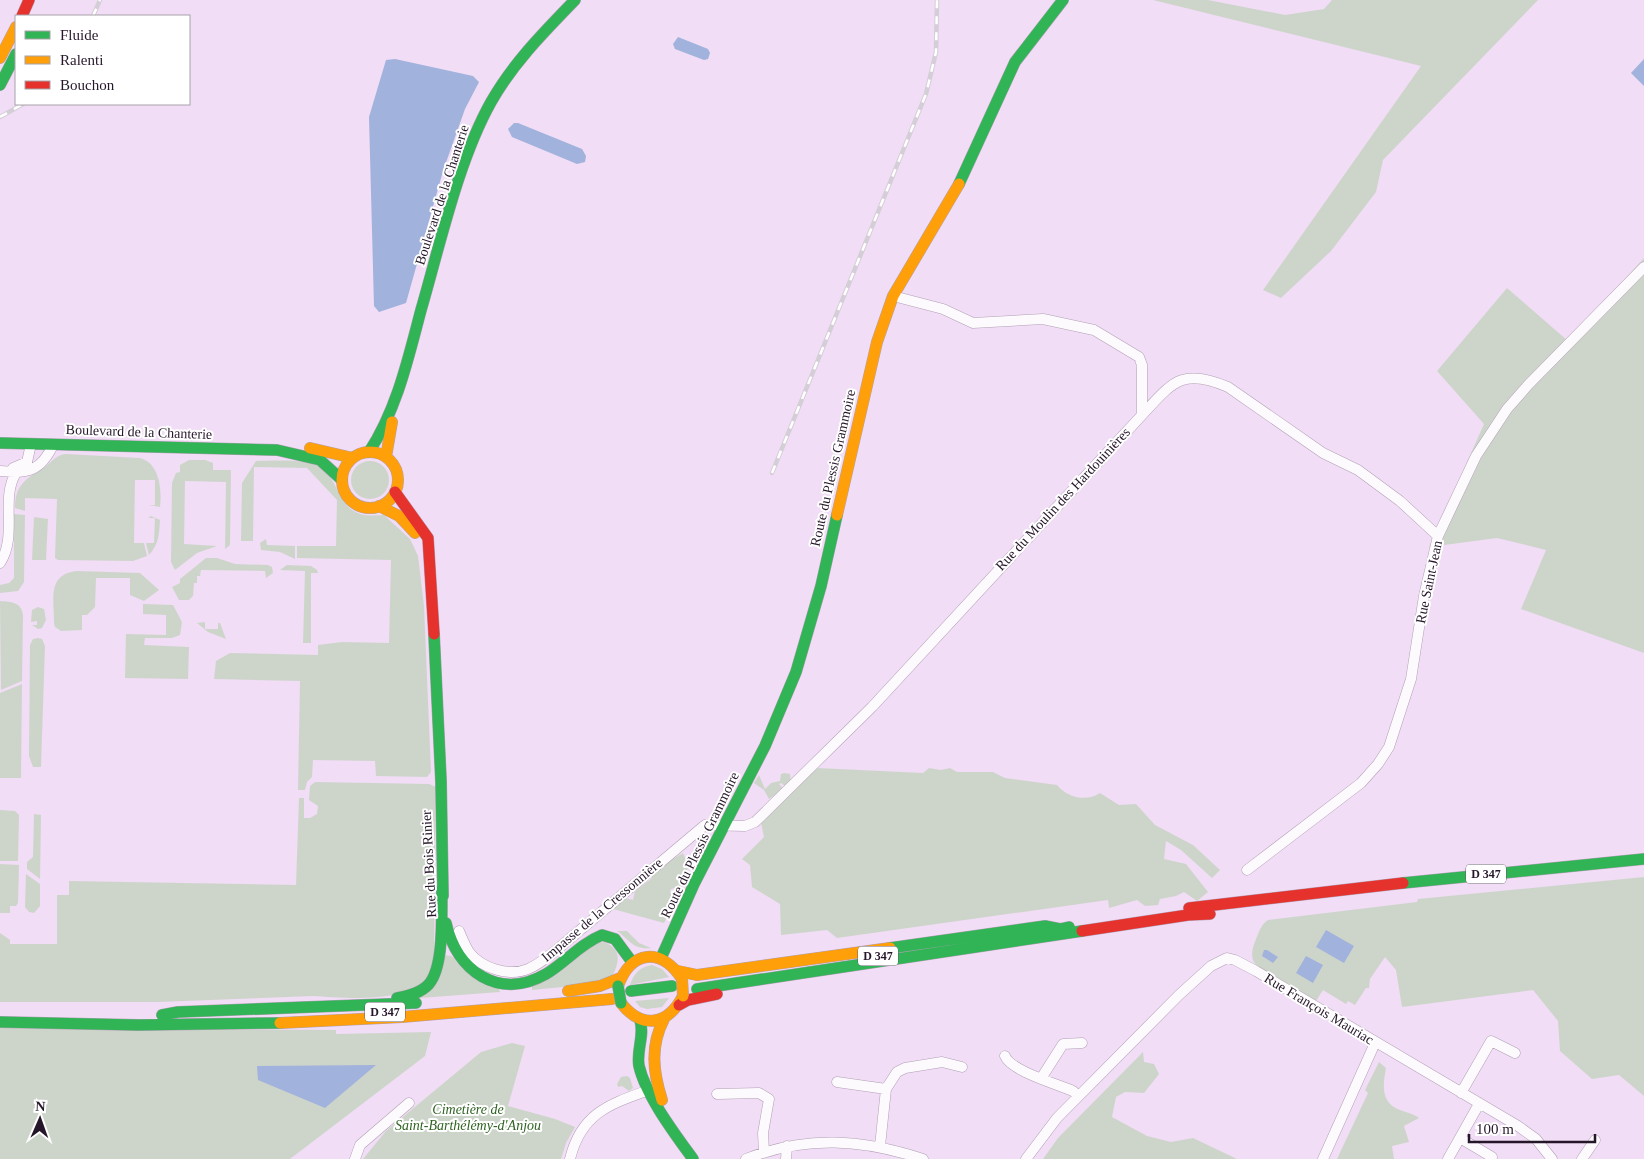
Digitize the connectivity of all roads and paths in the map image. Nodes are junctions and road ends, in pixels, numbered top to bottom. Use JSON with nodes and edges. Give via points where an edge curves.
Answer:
{"nodes":[{"id":1,"x":29,"y":0,"type":"edge"},
{"id":2,"x":575,"y":0,"type":"edge"},
{"id":3,"x":1063,"y":0,"type":"edge"},
{"id":4,"x":22,"y":15,"type":"edge"},
{"id":5,"x":15,"y":29,"type":"edge"},
{"id":6,"x":15,"y":56,"type":"edge"},
{"id":7,"x":0,"y":58,"type":"edge"},
{"id":8,"x":0,"y":85,"type":"edge"},
{"id":9,"x":1644,"y":267,"type":"edge"},
{"id":10,"x":893,"y":296,"type":"junction"},
{"id":11,"x":397,"y":396,"type":"junction"},
{"id":12,"x":1142,"y":415,"type":"junction"},
{"id":13,"x":0,"y":443,"type":"edge"},
{"id":14,"x":31,"y":444,"type":"junction"},
{"id":15,"x":53,"y":445,"type":"junction"},
{"id":16,"x":277,"y":450,"type":"junction"},
{"id":17,"x":369,"y":452,"type":"junction"},
{"id":18,"x":386,"y":457,"type":"junction"},
{"id":19,"x":353,"y":458,"type":"junction"},
{"id":20,"x":0,"y":470,"type":"edge"},
{"id":21,"x":16,"y":473,"type":"junction"},
{"id":22,"x":342,"y":480,"type":"junction"},
{"id":23,"x":395,"y":492,"type":"junction"},
{"id":24,"x":379,"y":506,"type":"junction"},
{"id":25,"x":1438,"y":536,"type":"junction"},
{"id":26,"x":430,"y":557,"type":"junction"},
{"id":27,"x":0,"y":563,"type":"edge"},
{"id":28,"x":726,"y":824,"type":"junction"},
{"id":29,"x":1644,"y":859,"type":"edge"},
{"id":30,"x":1247,"y":870,"type":"dead end"},
{"id":31,"x":442,"y":888,"type":"junction"},
{"id":32,"x":1328,"y":893,"type":"junction"},
{"id":33,"x":1210,"y":914,"type":"junction"},
{"id":34,"x":1060,"y":929,"type":"junction"},
{"id":35,"x":459,"y":931,"type":"dead end"},
{"id":36,"x":661,"y":958,"type":"junction"},
{"id":37,"x":632,"y":962,"type":"junction"},
{"id":38,"x":680,"y":975,"type":"junction"},
{"id":39,"x":632,"y":994,"type":"dead end"},
{"id":40,"x":618,"y":995,"type":"junction"},
{"id":41,"x":676,"y":995,"type":"junction"},
{"id":42,"x":334,"y":1005,"type":"junction"},
{"id":43,"x":0,"y":1011,"type":"edge"},
{"id":44,"x":159,"y":1016,"type":"junction"},
{"id":45,"x":664,"y":1019,"type":"junction"},
{"id":46,"x":640,"y":1020,"type":"junction"},
{"id":47,"x":0,"y":1022,"type":"edge"},
{"id":48,"x":278,"y":1023,"type":"junction"},
{"id":49,"x":1082,"y":1043,"type":"dead end"},
{"id":50,"x":1376,"y":1043,"type":"junction"},
{"id":51,"x":1516,"y":1053,"type":"dead end"},
{"id":52,"x":1005,"y":1056,"type":"dead end"},
{"id":53,"x":962,"y":1067,"type":"dead end"},
{"id":54,"x":1042,"y":1078,"type":"junction"},
{"id":55,"x":837,"y":1082,"type":"dead end"},
{"id":56,"x":886,"y":1089,"type":"junction"},
{"id":57,"x":649,"y":1090,"type":"junction"},
{"id":58,"x":1462,"y":1093,"type":"junction"},
{"id":59,"x":718,"y":1094,"type":"dead end"},
{"id":60,"x":1078,"y":1096,"type":"junction"},
{"id":61,"x":410,"y":1103,"type":"dead end"},
{"id":62,"x":1479,"y":1104,"type":"junction"},
{"id":63,"x":669,"y":1122,"type":"junction"},
{"id":64,"x":1460,"y":1138,"type":"junction"},
{"id":65,"x":1595,"y":1140,"type":"dead end"},
{"id":66,"x":787,"y":1146,"type":"junction"},
{"id":67,"x":880,"y":1146,"type":"junction"},
{"id":68,"x":764,"y":1152,"type":"junction"},
{"id":69,"x":1492,"y":1156,"type":"dead end"},
{"id":70,"x":355,"y":1159,"type":"edge"},
{"id":71,"x":570,"y":1159,"type":"edge"},
{"id":72,"x":693,"y":1159,"type":"edge"},
{"id":73,"x":746,"y":1159,"type":"edge"},
{"id":74,"x":786,"y":1159,"type":"edge"},
{"id":75,"x":923,"y":1159,"type":"edge"},
{"id":76,"x":1026,"y":1159,"type":"edge"},
{"id":77,"x":1323,"y":1159,"type":"edge"},
{"id":78,"x":1448,"y":1159,"type":"edge"},
{"id":79,"x":1552,"y":1159,"type":"edge"},
{"id":80,"x":1582,"y":1159,"type":"edge"}],
"edges":[{"from":1,"to":4,"type":"main road"},
{"from":2,"to":11,"type":"main road","name":"Boulevard de la Chanterie","via":[[526,50],[491,102],[474,138]]},
{"from":3,"to":10,"type":"main road","name":"Route du Plessis Grammoire","via":[[1015,62],[959,183]]},
{"from":5,"to":7,"type":"main road"},
{"from":6,"to":8,"type":"main road"},
{"from":9,"to":25,"type":"street","name":"Rue Saint-Jean","via":[[1507,409],[1476,456]]},
{"from":10,"to":12,"type":"street","via":[[942,309],[973,323],[1043,319],[1094,330],[1138,357],[1142,365]]},
{"from":10,"to":28,"type":"main road","name":"Route du Plessis Grammoire","via":[[877,342],[805,646],[777,720]]},
{"from":11,"to":17,"type":"main road","name":"Boulevard de la Chanterie","via":[[380,436]]},
{"from":11,"to":18,"type":"main road","name":"Boulevard de la Chanterie"},
{"from":12,"to":25,"type":"street","name":"Rue du Moulin des Hardouinières","via":[[1170,385],[1179,380],[1214,381],[1228,386],[1323,453],[1358,470],[1400,501]]},
{"from":12,"to":28,"type":"street","name":"Rue du Moulin des Hardouinières","via":[[858,720],[755,822],[745,826]]},
{"from":13,"to":14,"type":"main road","name":"Boulevard de la Chanterie"},
{"from":14,"to":15,"type":"main road","name":"Boulevard de la Chanterie"},
{"from":14,"to":20,"type":"street","via":[[27,462]]},
{"from":15,"to":16,"type":"main road","name":"Boulevard de la Chanterie"},
{"from":15,"to":21,"type":"street","via":[[43,463]]},
{"from":16,"to":19,"type":"main road","name":"Boulevard de la Chanterie","via":[[317,448]]},
{"from":16,"to":22,"type":"main road","name":"Boulevard de la Chanterie","via":[[314,456],[327,463]]},
{"from":17,"to":18,"type":"main road"},
{"from":17,"to":19,"type":"main road"},
{"from":18,"to":23,"type":"main road","via":[[398,477]]},
{"from":19,"to":22,"type":"main road","via":[[343,472]]},
{"from":20,"to":21,"type":"street"},
{"from":21,"to":27,"type":"street","via":[[8,486],[7,546]]},
{"from":22,"to":24,"type":"main road","via":[[344,489],[354,502]]},
{"from":23,"to":24,"type":"main road"},
{"from":23,"to":26,"type":"main road","name":"Rue du Bois Rinier","via":[[428,538]]},
{"from":24,"to":26,"type":"main road","name":"Rue du Bois Rinier","via":[[393,511],[409,524]]},
{"from":25,"to":30,"type":"street","name":"Rue Saint-Jean","via":[[1424,596],[1411,679],[1389,747],[1361,783]]},
{"from":26,"to":31,"type":"main road","name":"Rue du Bois Rinier","via":[[441,781]]},
{"from":28,"to":35,"type":"street","name":"Impasse de la Cressonnière","via":[[705,826],[554,952],[527,970],[492,969],[478,962]]},
{"from":28,"to":36,"type":"main road","name":"Route du Plessis Grammoire","via":[[694,884]]},
{"from":29,"to":32,"type":"main road","number":"D 347","via":[[1452,877]]},
{"from":31,"to":37,"type":"main road","name":"Rue du Bois Rinier","via":[[452,946],[471,971],[484,978],[512,984],[528,982],[545,974],[578,947],[602,935],[615,939]]},
{"from":31,"to":42,"type":"main road","via":[[437,962],[429,984],[411,995]]},
{"from":32,"to":33,"type":"main road"},
{"from":32,"to":34,"type":"main road","number":"D 347","via":[[1200,906]]},
{"from":33,"to":34,"type":"main road","number":"D 347","via":[[697,986]]},
{"from":33,"to":41,"type":"main road","via":[[1048,945],[704,996]]},
{"from":34,"to":38,"type":"main road","via":[[1045,926]]},
{"from":36,"to":37,"type":"main road","via":[[652,956]]},
{"from":36,"to":38,"type":"main road"},
{"from":37,"to":40,"type":"main road"},
{"from":38,"to":41,"type":"main road","bridge":true},
{"from":39,"to":41,"type":"main road"},
{"from":40,"to":42,"type":"main road","via":[[600,986],[434,1002]]},
{"from":40,"to":44,"type":"main road","number":"D 347","via":[[371,1013]]},
{"from":40,"to":46,"type":"main road"},
{"from":40,"to":48,"type":"main road","number":"D 347","via":[[449,1014]]},
{"from":40,"to":48,"type":"main road","via":[[602,1008],[501,1018],[379,1025],[289,1026]]},
{"from":41,"to":45,"type":"main road"},
{"from":42,"to":44,"type":"main road","via":[[178,1012]]},
{"from":43,"to":44,"type":"main road","number":"D 347"},
{"from":45,"to":46,"type":"main road","via":[[656,1022]]},
{"from":45,"to":63,"type":"main road","via":[[654,1040],[653,1065]]},
{"from":46,"to":57,"type":"main road","via":[[644,1034],[639,1048],[639,1067]]},
{"from":47,"to":48,"type":"main road","number":"D 347"},
{"from":49,"to":54,"type":"street","via":[[1063,1044]]},
{"from":50,"to":58,"type":"street","name":"Rue François Mauriac"},
{"from":50,"to":60,"type":"street","name":"Rue François Mauriac","via":[[1227,958],[1219,960],[1179,995]]},
{"from":50,"to":77,"type":"street"},
{"from":51,"to":58,"type":"street","via":[[1491,1041]]},
{"from":52,"to":54,"type":"street","via":[[1017,1069]]},
{"from":53,"to":56,"type":"street","via":[[942,1062],[906,1068],[897,1072]]},
{"from":54,"to":60,"type":"street"},
{"from":55,"to":56,"type":"street"},
{"from":56,"to":67,"type":"street"},
{"from":57,"to":63,"type":"main road"},
{"from":57,"to":71,"type":"street","via":[[617,1100],[598,1112],[582,1131]]},
{"from":58,"to":62,"type":"street","name":"Rue François Mauriac"},
{"from":59,"to":68,"type":"street","via":[[759,1093],[769,1099],[763,1133]]},
{"from":60,"to":76,"type":"street"},
{"from":61,"to":70,"type":"street","via":[[360,1145]]},
{"from":62,"to":64,"type":"street"},
{"from":62,"to":79,"type":"street","name":"Rue François Mauriac","via":[[1527,1131]]},
{"from":63,"to":72,"type":"main road"},
{"from":64,"to":69,"type":"street"},
{"from":64,"to":78,"type":"street"},
{"from":65,"to":80,"type":"street"},
{"from":66,"to":67,"type":"street","via":[[829,1142]]},
{"from":66,"to":68,"type":"street"},
{"from":66,"to":74,"type":"street"},
{"from":67,"to":75,"type":"street"},
{"from":68,"to":73,"type":"street"}]}
